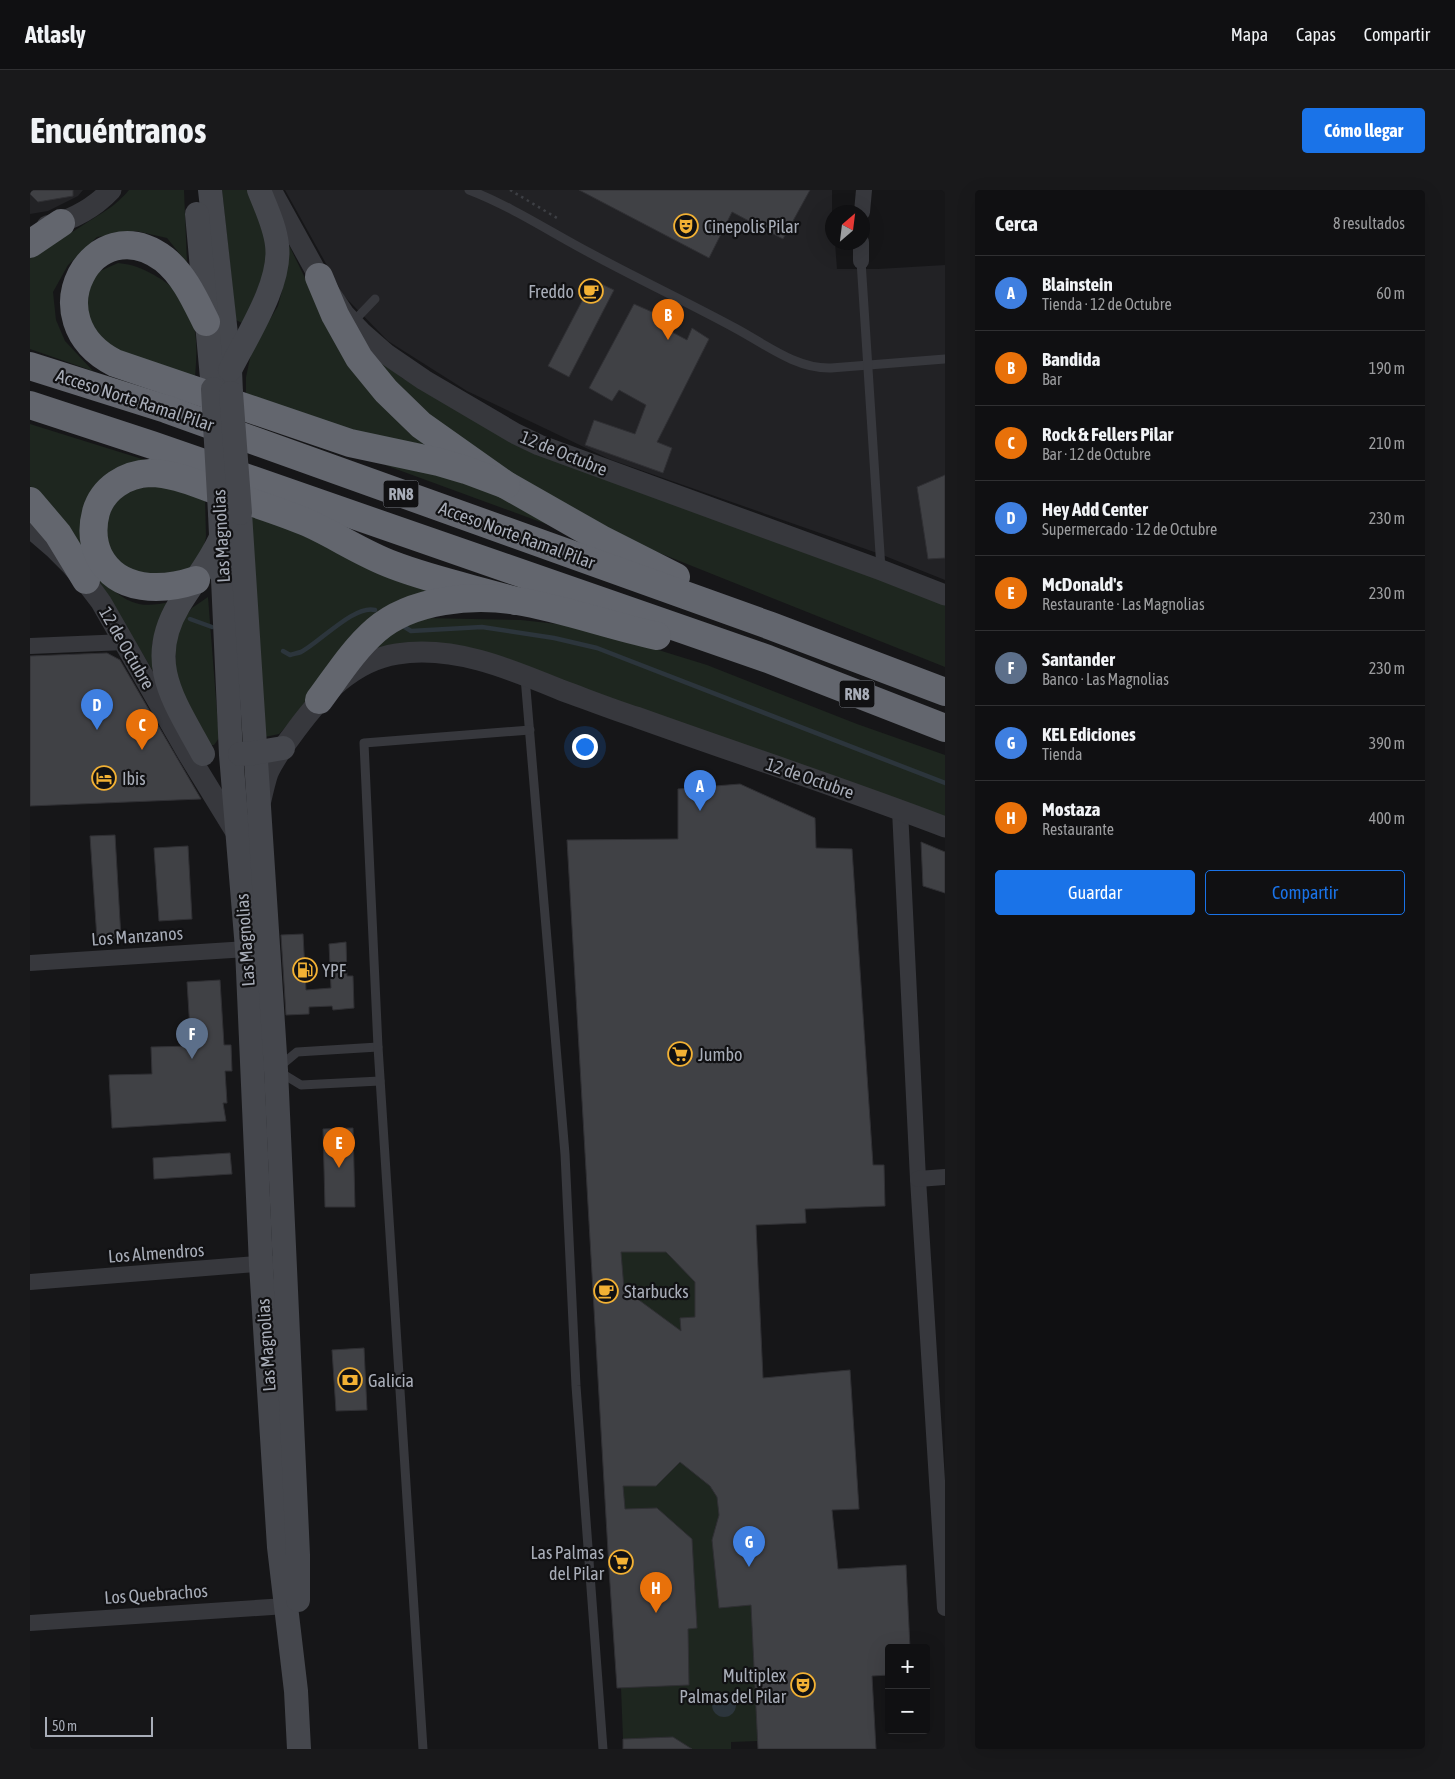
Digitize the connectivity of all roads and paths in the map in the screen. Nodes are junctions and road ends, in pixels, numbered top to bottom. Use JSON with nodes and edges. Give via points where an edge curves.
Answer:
{"nodes":[{"id":1,"x":111,"y":190,"type":"edge"},
{"id":2,"x":195,"y":190,"type":"edge"},
{"id":3,"x":210,"y":190,"type":"edge"},
{"id":4,"x":259,"y":190,"type":"edge"},
{"id":5,"x":271,"y":190,"type":"edge"},
{"id":6,"x":469,"y":190,"type":"edge"},
{"id":7,"x":510,"y":190,"type":"edge"},
{"id":8,"x":864,"y":190,"type":"edge"},
{"id":9,"x":863,"y":205,"type":"edge"},
{"id":10,"x":557,"y":218,"type":"dead end"},
{"id":11,"x":61,"y":223,"type":"junction"},
{"id":12,"x":30,"y":229,"type":"edge"},
{"id":13,"x":30,"y":244,"type":"edge"},
{"id":14,"x":861,"y":250,"type":"edge"},
{"id":15,"x":861,"y":261,"type":"joint"},
{"id":16,"x":319,"y":277,"type":"junction"},
{"id":17,"x":376,"y":299,"type":"dead end"},
{"id":18,"x":206,"y":322,"type":"junction"},
{"id":19,"x":352,"y":323,"type":"junction"},
{"id":20,"x":945,"y":359,"type":"edge"},
{"id":21,"x":868,"y":364,"type":"junction"},
{"id":22,"x":30,"y":366,"type":"edge"},
{"id":23,"x":225,"y":384,"type":"junction"},
{"id":24,"x":30,"y":405,"type":"edge"},
{"id":25,"x":506,"y":485,"type":"junction"},
{"id":26,"x":30,"y":501,"type":"edge"},
{"id":27,"x":227,"y":521,"type":"junction"},
{"id":28,"x":30,"y":528,"type":"edge"},
{"id":29,"x":881,"y":570,"type":"junction"},
{"id":30,"x":86,"y":580,"type":"junction"},
{"id":31,"x":196,"y":580,"type":"junction"},
{"id":32,"x":945,"y":595,"type":"edge"},
{"id":33,"x":516,"y":601,"type":"junction"},
{"id":34,"x":771,"y":626,"type":"junction"},
{"id":35,"x":124,"y":642,"type":"junction"},
{"id":36,"x":30,"y":646,"type":"edge"},
{"id":37,"x":768,"y":659,"type":"junction"},
{"id":38,"x":525,"y":675,"type":"junction"},
{"id":39,"x":945,"y":692,"type":"edge"},
{"id":40,"x":319,"y":700,"type":"junction"},
{"id":41,"x":945,"y":728,"type":"edge"},
{"id":42,"x":530,"y":730,"type":"junction"},
{"id":43,"x":283,"y":748,"type":"junction"},
{"id":44,"x":195,"y":754,"type":"junction"},
{"id":45,"x":243,"y":754,"type":"junction"},
{"id":46,"x":258,"y":810,"type":"junction"},
{"id":47,"x":900,"y":810,"type":"junction"},
{"id":48,"x":945,"y":828,"type":"edge"},
{"id":49,"x":237,"y":834,"type":"junction"},
{"id":50,"x":247,"y":949,"type":"junction"},
{"id":51,"x":30,"y":964,"type":"edge"},
{"id":52,"x":378,"y":1047,"type":"junction"},
{"id":53,"x":264,"y":1071,"type":"junction"},
{"id":54,"x":380,"y":1081,"type":"junction"},
{"id":55,"x":945,"y":1177,"type":"edge"},
{"id":56,"x":918,"y":1180,"type":"junction"},
{"id":57,"x":285,"y":1261,"type":"junction"},
{"id":58,"x":261,"y":1265,"type":"junction"},
{"id":59,"x":30,"y":1282,"type":"edge"},
{"id":60,"x":945,"y":1599,"type":"edge"},
{"id":61,"x":286,"y":1606,"type":"junction"},
{"id":62,"x":945,"y":1608,"type":"edge"},
{"id":63,"x":30,"y":1623,"type":"edge"},
{"id":64,"x":296,"y":1691,"type":"junction"},
{"id":65,"x":300,"y":1749,"type":"edge"},
{"id":66,"x":423,"y":1749,"type":"edge"},
{"id":67,"x":603,"y":1749,"type":"edge"}],
"edges":[{"from":1,"to":11,"type":"street","via":[[92,206]]},
{"from":2,"to":18,"type":"main road","name":"Las Magnolias"},
{"from":3,"to":23,"type":"main road","name":"Las Magnolias"},
{"from":4,"to":23,"type":"main road","via":[[275,235],[277,268],[265,301]]},
{"from":5,"to":16,"type":"street","name":"12 de Octubre"},
{"from":6,"to":21,"type":"lane","via":[[488,197],[799,362],[820,368]]},
{"from":7,"to":10,"type":"path"},
{"from":8,"to":9,"type":"street"},
{"from":11,"to":12,"type":"street"},
{"from":11,"to":13,"type":"highway"},
{"from":14,"to":15,"type":"street"},
{"from":15,"to":21,"type":"lane"},
{"from":16,"to":19,"type":"street","name":"12 de Octubre"},
{"from":16,"to":25,"type":"highway","via":[[346,337],[386,391],[436,436]]},
{"from":17,"to":19,"type":"lane"},
{"from":18,"to":23,"type":"main road","name":"Las Magnolias"},
{"from":18,"to":25,"type":"highway","via":[[178,273],[163,259],[139,247],[116,247],[93,256],[77,271],[69,294],[70,318],[76,332],[94,352],[115,364],[350,443],[439,462]]},
{"from":19,"to":29,"type":"street","name":"12 de Octubre","via":[[408,369],[538,445]]},
{"from":20,"to":21,"type":"lane"},
{"from":21,"to":29,"type":"lane"},
{"from":22,"to":34,"type":"highway","name":"Acceso Norte Ramal Pilar","number":"RN8","via":[[166,409]]},
{"from":23,"to":27,"type":"main road","name":"Las Magnolias","bridge":true},
{"from":24,"to":37,"type":"highway","name":"Acceso Norte Ramal Pilar","number":"RN8"},
{"from":25,"to":34,"type":"highway","via":[[600,539]]},
{"from":26,"to":30,"type":"highway","via":[[58,534]]},
{"from":27,"to":31,"type":"main road","via":[[212,556]]},
{"from":27,"to":45,"type":"main road","name":"Las Magnolias"},
{"from":28,"to":30,"type":"street","name":"12 de Octubre"},
{"from":29,"to":32,"type":"street","name":"12 de Octubre"},
{"from":30,"to":35,"type":"street","name":"12 de Octubre"},
{"from":31,"to":33,"type":"highway","via":[[175,586],[147,587],[126,582],[110,570],[97,551],[93,527],[98,504],[110,488],[137,474],[152,473],[182,479],[308,523],[391,565]]},
{"from":31,"to":44,"type":"main road","via":[[168,628],[163,660],[167,684]]},
{"from":33,"to":37,"type":"highway","via":[[620,628]]},
{"from":33,"to":40,"type":"highway","via":[[442,601],[396,617],[377,629],[358,649]]},
{"from":34,"to":39,"type":"highway","name":"Acceso Norte Ramal Pilar","number":"RN8"},
{"from":35,"to":36,"type":"street"},
{"from":35,"to":44,"type":"street","name":"12 de Octubre"},
{"from":37,"to":41,"type":"highway","name":"Acceso Norte Ramal Pilar","number":"RN8"},
{"from":38,"to":40,"type":"street","name":"12 de Octubre","via":[[454,655],[397,654],[363,665]]},
{"from":38,"to":42,"type":"lane"},
{"from":38,"to":47,"type":"street","name":"12 de Octubre"},
{"from":40,"to":43,"type":"street","name":"12 de Octubre"},
{"from":42,"to":52,"type":"lane","via":[[364,743]]},
{"from":42,"to":67,"type":"lane","via":[[565,1154],[576,1386]]},
{"from":43,"to":45,"type":"main road"},
{"from":43,"to":46,"type":"street","name":"12 de Octubre","via":[[267,775]]},
{"from":44,"to":45,"type":"main road"},
{"from":44,"to":49,"type":"street","name":"12 de Octubre"},
{"from":45,"to":46,"type":"main road","name":"Las Magnolias"},
{"from":45,"to":49,"type":"main road","name":"Las Magnolias"},
{"from":46,"to":53,"type":"main road","name":"Las Magnolias"},
{"from":47,"to":48,"type":"street","name":"12 de Octubre"},
{"from":47,"to":56,"type":"street"},
{"from":49,"to":50,"type":"main road","name":"Las Magnolias"},
{"from":50,"to":51,"type":"street","name":"Los Manzanos"},
{"from":50,"to":53,"type":"main road","name":"Las Magnolias"},
{"from":52,"to":53,"type":"lane","via":[[297,1052]]},
{"from":52,"to":54,"type":"lane"},
{"from":53,"to":54,"type":"lane","via":[[301,1085]]},
{"from":53,"to":57,"type":"main road","name":"Las Magnolias"},
{"from":53,"to":58,"type":"main road","name":"Las Magnolias"},
{"from":54,"to":66,"type":"lane"},
{"from":55,"to":56,"type":"street"},
{"from":56,"to":60,"type":"street"},
{"from":57,"to":58,"type":"street","name":"Los Almendros"},
{"from":57,"to":64,"type":"main road","name":"Las Magnolias","via":[[298,1555]]},
{"from":58,"to":59,"type":"street","name":"Los Almendros"},
{"from":58,"to":61,"type":"main road","name":"Las Magnolias","via":[[279,1547]]},
{"from":60,"to":62,"type":"street"},
{"from":61,"to":63,"type":"street","name":"Los Quebrachos"},
{"from":61,"to":64,"type":"main road","name":"Las Magnolias"},
{"from":64,"to":65,"type":"main road","name":"Las Magnolias"}]}
